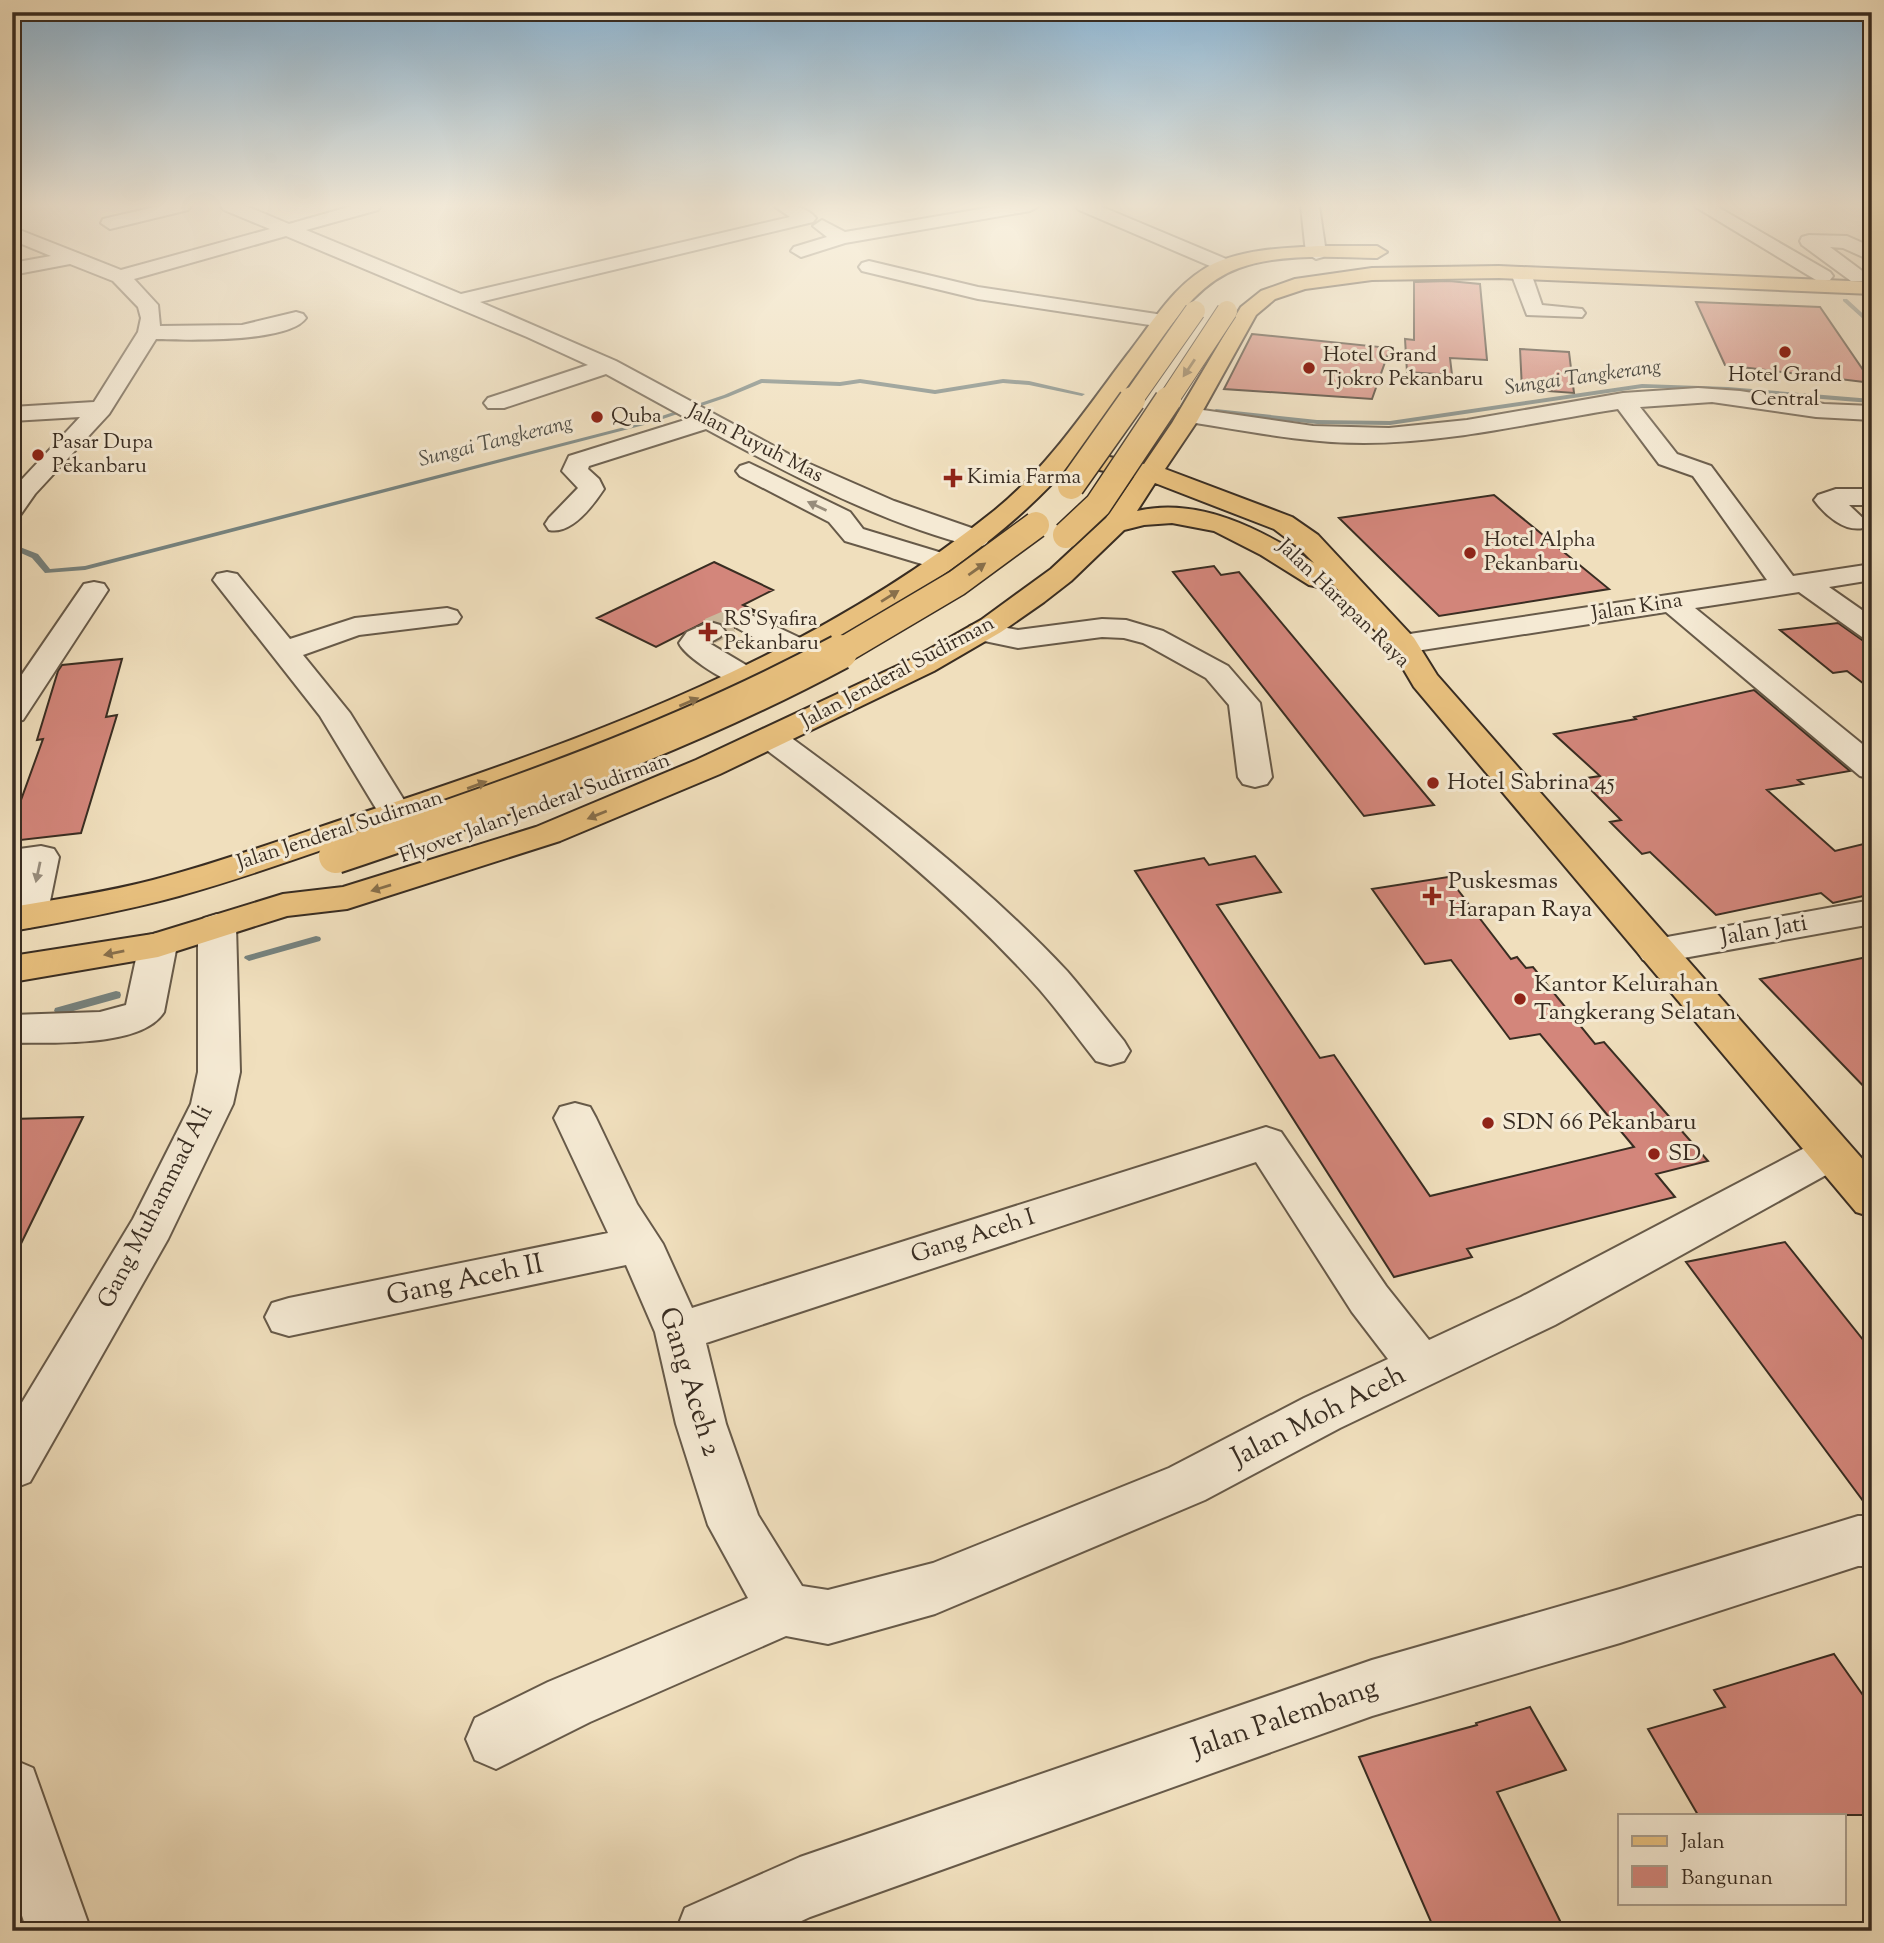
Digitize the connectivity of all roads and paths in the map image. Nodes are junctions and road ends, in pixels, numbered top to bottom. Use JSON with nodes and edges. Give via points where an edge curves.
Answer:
{"nodes":[{"id":1,"x":140,"y":297,"type":"edge"},
{"id":2,"x":446,"y":297,"type":"edge"},
{"id":3,"x":475,"y":297,"type":"edge"},
{"id":4,"x":1002,"y":297,"type":"edge"},
{"id":5,"x":1181,"y":297,"type":"edge"},
{"id":6,"x":1242,"y":297,"type":"edge"},
{"id":7,"x":1266,"y":297,"type":"edge"},
{"id":8,"x":1529,"y":297,"type":"edge"},
{"id":9,"x":457,"y":301,"type":"junction"},
{"id":10,"x":1575,"y":313,"type":"dead end"},
{"id":11,"x":296,"y":318,"type":"dead end"},
{"id":12,"x":1163,"y":321,"type":"junction"},
{"id":13,"x":149,"y":332,"type":"junction"},
{"id":14,"x":608,"y":366,"type":"junction"},
{"id":15,"x":1120,"y":381,"type":"junction"},
{"id":16,"x":1200,"y":393,"type":"junction"},
{"id":17,"x":1623,"y":400,"type":"junction"},
{"id":18,"x":496,"y":403,"type":"dead end"},
{"id":19,"x":101,"y":409,"type":"junction"},
{"id":20,"x":695,"y":413,"type":"junction"},
{"id":21,"x":1872,"y":413,"type":"edge"},
{"id":22,"x":12,"y":414,"type":"edge"},
{"id":23,"x":1186,"y":419,"type":"junction"},
{"id":24,"x":721,"y":446,"type":"junction"},
{"id":25,"x":1057,"y":464,"type":"junction"},
{"id":26,"x":617,"y":468,"type":"dead end"},
{"id":27,"x":1146,"y":482,"type":"junction"},
{"id":28,"x":1872,"y":497,"type":"edge"},
{"id":29,"x":12,"y":508,"type":"edge"},
{"id":30,"x":1257,"y":512,"type":"junction"},
{"id":31,"x":1854,"y":522,"type":"dead end"},
{"id":32,"x":558,"y":524,"type":"dead end"},
{"id":33,"x":1115,"y":524,"type":"junction"},
{"id":34,"x":976,"y":539,"type":"junction"},
{"id":35,"x":942,"y":562,"type":"junction"},
{"id":36,"x":1068,"y":569,"type":"junction"},
{"id":37,"x":1872,"y":572,"type":"edge"},
{"id":38,"x":1319,"y":579,"type":"junction"},
{"id":39,"x":227,"y":580,"type":"dead end"},
{"id":40,"x":1795,"y":584,"type":"junction"},
{"id":41,"x":94,"y":590,"type":"dead end"},
{"id":42,"x":1671,"y":602,"type":"junction"},
{"id":43,"x":447,"y":617,"type":"dead end"},
{"id":44,"x":747,"y":622,"type":"tunnel mouth"},
{"id":45,"x":710,"y":631,"type":"dead end"},
{"id":46,"x":1872,"y":631,"type":"edge"},
{"id":47,"x":980,"y":632,"type":"junction"},
{"id":48,"x":1403,"y":644,"type":"junction"},
{"id":49,"x":800,"y":649,"type":"junction"},
{"id":50,"x":286,"y":651,"type":"junction"},
{"id":51,"x":745,"y":677,"type":"junction"},
{"id":52,"x":1425,"y":680,"type":"junction"},
{"id":53,"x":12,"y":713,"type":"edge"},
{"id":54,"x":771,"y":738,"type":"junction"},
{"id":55,"x":1872,"y":769,"type":"edge"},
{"id":56,"x":1255,"y":777,"type":"dead end"},
{"id":57,"x":395,"y":813,"type":"junction"},
{"id":58,"x":12,"y":861,"type":"edge"},
{"id":59,"x":343,"y":865,"type":"junction"},
{"id":60,"x":147,"y":892,"type":"junction"},
{"id":61,"x":283,"y":905,"type":"junction"},
{"id":62,"x":1872,"y":912,"type":"edge"},
{"id":63,"x":20,"y":917,"type":"edge"},
{"id":64,"x":217,"y":926,"type":"junction"},
{"id":65,"x":159,"y":944,"type":"junction"},
{"id":66,"x":1656,"y":951,"type":"junction"},
{"id":67,"x":12,"y":969,"type":"edge"},
{"id":68,"x":12,"y":1030,"type":"edge"},
{"id":69,"x":1110,"y":1051,"type":"dead end"},
{"id":70,"x":575,"y":1118,"type":"dead end"},
{"id":71,"x":1831,"y":1153,"type":"junction"},
{"id":72,"x":1872,"y":1200,"type":"edge"},
{"id":73,"x":640,"y":1244,"type":"junction"},
{"id":74,"x":289,"y":1317,"type":"dead end"},
{"id":75,"x":679,"y":1332,"type":"junction"},
{"id":76,"x":1421,"y":1366,"type":"junction"},
{"id":77,"x":12,"y":1466,"type":"edge"},
{"id":78,"x":1872,"y":1541,"type":"edge"},
{"id":79,"x":785,"y":1609,"type":"junction"},
{"id":80,"x":496,"y":1739,"type":"dead end"},
{"id":81,"x":12,"y":1789,"type":"edge"},
{"id":82,"x":59,"y":1931,"type":"edge"},
{"id":83,"x":708,"y":1931,"type":"edge"}],
"edges":[{"from":1,"to":13,"type":"street","via":[[148,305]]},
{"from":2,"to":9,"type":"street","name":"Jalan Puyuh Mas"},
{"from":3,"to":9,"type":"street"},
{"from":4,"to":12,"type":"street"},
{"from":5,"to":12,"type":"main road","name":"Jalan Jenderal Sudirman"},
{"from":6,"to":59,"type":"main road","name":"Flyover Jalan Jenderal Sudirman","bridge":true,"via":[[1227,311],[1098,505],[991,596],[888,658],[682,755],[567,802]]},
{"from":7,"to":16,"type":"main road","name":"Jalan Jenderal Sudirman","via":[[1248,311]]},
{"from":8,"to":10,"type":"street","via":[[1534,311]]},
{"from":9,"to":14,"type":"street","name":"Jalan Puyuh Mas"},
{"from":11,"to":13,"type":"street","via":[[236,333]]},
{"from":12,"to":15,"type":"main road","name":"Jalan Jenderal Sudirman"},
{"from":13,"to":19,"type":"street"},
{"from":14,"to":18,"type":"street"},
{"from":14,"to":20,"type":"street","name":"Jalan Puyuh Mas"},
{"from":15,"to":16,"type":"main road","via":[[1127,393],[1114,412],[1133,423],[1157,422],[1177,399]]},
{"from":15,"to":25,"type":"main road","name":"Jalan Jenderal Sudirman"},
{"from":16,"to":23,"type":"main road","name":"Jalan Jenderal Sudirman"},
{"from":17,"to":21,"type":"street","via":[[1702,395]]},
{"from":17,"to":23,"type":"street","via":[[1567,412],[1386,435]]},
{"from":17,"to":40,"type":"street","via":[[1668,459],[1702,471]]},
{"from":19,"to":22,"type":"street"},
{"from":19,"to":29,"type":"street"},
{"from":20,"to":24,"type":"street","name":"Jalan Puyuh Mas"},
{"from":20,"to":32,"type":"street","via":[[578,461],[575,471],[591,489]]},
{"from":23,"to":27,"type":"main road","name":"Jalan Jenderal Sudirman"},
{"from":23,"to":30,"type":"main road","via":[[1182,452],[1187,467],[1218,493]]},
{"from":24,"to":26,"type":"street"},
{"from":24,"to":34,"type":"street","name":"Jalan Puyuh Mas","via":[[787,463],[885,508]]},
{"from":35,"to":24,"type":"street","one_way":true,"via":[[854,535],[841,518],[788,493]]},
{"from":25,"to":27,"type":"main road"},
{"from":25,"to":34,"type":"main road","name":"Jalan Jenderal Sudirman"},
{"from":27,"to":30,"type":"main road","name":"Jalan Harapan Raya"},
{"from":27,"to":33,"type":"main road","name":"Jalan Jenderal Sudirman"},
{"from":27,"to":38,"type":"main road","name":"Jalan Harapan Raya","via":[[1249,523],[1279,542]]},
{"from":28,"to":31,"type":"street","via":[[1827,500]]},
{"from":30,"to":48,"type":"main road","name":"Jalan Harapan Raya","via":[[1308,541]]},
{"from":33,"to":36,"type":"main road","name":"Jalan Jenderal Sudirman"},
{"from":33,"to":38,"type":"main road","via":[[1160,514],[1211,522],[1253,537]]},
{"from":35,"to":34,"type":"main road","name":"Jalan Jenderal Sudirman","one_way":true},
{"from":34,"to":36,"type":"main road","via":[[1021,527],[1056,529],[1073,543],[1065,554]]},
{"from":49,"to":35,"type":"main road","name":"Jalan Jenderal Sudirman","one_way":true},
{"from":36,"to":47,"type":"main road","name":"Jalan Jenderal Sudirman"},
{"from":37,"to":40,"type":"street","name":"Jalan Kina"},
{"from":38,"to":52,"type":"main road","name":"Jalan Harapan Raya","via":[[1383,647]]},
{"from":39,"to":50,"type":"street"},
{"from":40,"to":42,"type":"street","name":"Jalan Kina"},
{"from":40,"to":46,"type":"street"},
{"from":41,"to":53,"type":"street"},
{"from":42,"to":48,"type":"street","name":"Jalan Kina"},
{"from":42,"to":55,"type":"street"},
{"from":43,"to":50,"type":"street","via":[[355,627]]},
{"from":44,"to":49,"type":"street"},
{"from":45,"to":51,"type":"street","via":[[697,638],[696,648]]},
{"from":47,"to":54,"type":"main road","name":"Jalan Jenderal Sudirman","via":[[911,671]]},
{"from":47,"to":56,"type":"street","via":[[1018,639],[1101,628],[1153,637],[1217,673],[1244,703]]},
{"from":48,"to":52,"type":"main road","name":"Jalan Harapan Raya"},
{"from":49,"to":51,"type":"main road","name":"Jalan Jenderal Sudirman"},
{"from":50,"to":57,"type":"street","via":[[334,713]]},
{"from":57,"to":51,"type":"main road","name":"Jalan Jenderal Sudirman","one_way":true,"via":[[596,742]]},
{"from":52,"to":66,"type":"main road","name":"Jalan Harapan Raya"},
{"from":54,"to":61,"type":"main road","name":"Jalan Jenderal Sudirman","one_way":true,"via":[[548,834],[347,898]]},
{"from":54,"to":69,"type":"street","via":[[856,800],[959,888],[1044,970]]},
{"from":57,"to":60,"type":"main road","name":"Jalan Jenderal Sudirman"},
{"from":58,"to":63,"type":"street","one_way":true,"via":[[41,857]]},
{"from":59,"to":60,"type":"main road","via":[[203,892]]},
{"from":59,"to":61,"type":"main road"},
{"from":60,"to":63,"type":"main road","name":"Jalan Jenderal Sudirman"},
{"from":61,"to":64,"type":"main road","name":"Jalan Jenderal Sudirman"},
{"from":62,"to":66,"type":"street","name":"Jalan Jati"},
{"from":64,"to":65,"type":"main road","name":"Jalan Jenderal Sudirman"},
{"from":64,"to":77,"type":"street","name":"Gang Muhammad Ali","via":[[219,1072],[212,1104],[152,1227]]},
{"from":65,"to":67,"type":"main road","name":"Jalan Jenderal Sudirman","one_way":true},
{"from":65,"to":68,"type":"street","via":[[144,1012],[136,1018],[116,1024]]},
{"from":66,"to":71,"type":"main road","name":"Jalan Harapan Raya"},
{"from":70,"to":73,"type":"street","name":"Gang Aceh 2","via":[[619,1213]]},
{"from":71,"to":72,"type":"main road","name":"Jalan Harapan Raya"},
{"from":71,"to":76,"type":"street","name":"Jalan Moh Aceh","via":[[1538,1311]]},
{"from":73,"to":74,"type":"street","name":"Gang Aceh II"},
{"from":73,"to":75,"type":"street","name":"Gang Aceh 2"},
{"from":75,"to":76,"type":"street","name":"Gang Aceh I","via":[[1266,1143],[1369,1299]]},
{"from":75,"to":79,"type":"street","name":"Gang Aceh 2","via":[[701,1424],[735,1525]]},
{"from":76,"to":79,"type":"street","name":"Jalan Moh Aceh","via":[[1187,1484],[935,1588],[828,1617]]},
{"from":78,"to":83,"type":"street","name":"Jalan Palembang","via":[[1858,1541],[1372,1688],[800,1889]]},
{"from":79,"to":80,"type":"street","via":[[569,1702]]},
{"from":81,"to":82,"type":"street"}]}
